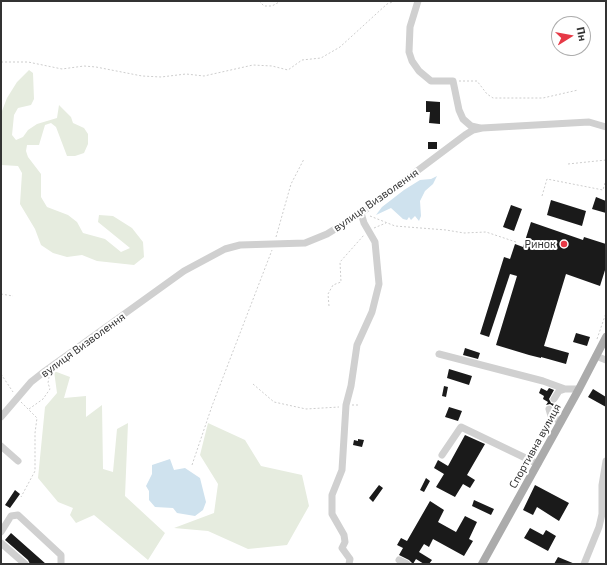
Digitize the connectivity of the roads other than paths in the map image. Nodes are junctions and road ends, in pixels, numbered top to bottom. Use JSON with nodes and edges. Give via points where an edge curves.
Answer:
{"nodes":[{"id":1,"x":418,"y":1,"type":"edge"},
{"id":2,"x":606,"y":127,"type":"edge"},
{"id":3,"x":482,"y":128,"type":"junction"},
{"id":4,"x":361,"y":213,"type":"junction"},
{"id":5,"x":606,"y":337,"type":"edge"},
{"id":6,"x":439,"y":354,"type":"dead end"},
{"id":7,"x":596,"y":356,"type":"junction"},
{"id":8,"x":606,"y":360,"type":"edge"},
{"id":9,"x":565,"y":388,"type":"junction"},
{"id":10,"x":579,"y":389,"type":"junction"},
{"id":11,"x":554,"y":398,"type":"dead end"},
{"id":12,"x":549,"y":409,"type":"dead end"},
{"id":13,"x":1,"y":417,"type":"edge"},
{"id":14,"x":561,"y":422,"type":"junction"},
{"id":15,"x":1,"y":446,"type":"edge"},
{"id":16,"x":442,"y":455,"type":"dead end"},
{"id":17,"x":18,"y":461,"type":"dead end"},
{"id":18,"x":606,"y":461,"type":"edge"},
{"id":19,"x":538,"y":464,"type":"junction"},
{"id":20,"x":1,"y":532,"type":"edge"},
{"id":21,"x":1,"y":543,"type":"edge"},
{"id":22,"x":399,"y":560,"type":"dead end"},
{"id":23,"x":25,"y":564,"type":"edge"},
{"id":24,"x":61,"y":564,"type":"edge"},
{"id":25,"x":349,"y":564,"type":"edge"},
{"id":26,"x":407,"y":564,"type":"edge"},
{"id":27,"x":482,"y":564,"type":"edge"},
{"id":28,"x":584,"y":564,"type":"edge"}],
"edges":[{"from":1,"to":3,"type":"street","via":[[410,27],[409,52],[412,61],[431,81],[453,81],[463,119],[471,126]]},
{"from":2,"to":3,"type":"street","name":"вулиця Визволення","via":[[589,122]]},
{"from":3,"to":4,"type":"street","name":"вулиця Визволення","via":[[465,135]]},
{"from":4,"to":13,"type":"street","name":"вулиця Визволення","via":[[327,234],[305,242],[226,249],[184,271],[51,366],[31,382]]},
{"from":4,"to":25,"type":"street","via":[[375,242],[379,284],[372,312],[357,345],[346,405],[342,470],[332,495],[332,514],[344,535],[345,542],[342,548],[350,559]]},
{"from":5,"to":7,"type":"main road","name":"Спортивна вулиця"},
{"from":6,"to":9,"type":"street"},
{"from":7,"to":8,"type":"street"},
{"from":7,"to":10,"type":"main road","name":"Спортивна вулиця"},
{"from":9,"to":10,"type":"street"},
{"from":9,"to":11,"type":"street"},
{"from":10,"to":14,"type":"main road","name":"Спортивна вулиця"},
{"from":12,"to":14,"type":"street","via":[[551,416]]},
{"from":14,"to":19,"type":"main road","name":"Спортивна вулиця"},
{"from":15,"to":17,"type":"street"},
{"from":16,"to":19,"type":"street","via":[[461,427]]},
{"from":18,"to":28,"type":"street","via":[[602,485],[602,514]]},
{"from":19,"to":27,"type":"main road","name":"Спортивна вулиця"},
{"from":20,"to":24,"type":"street","via":[[11,516],[18,515],[61,555]]},
{"from":21,"to":23,"type":"street"},
{"from":22,"to":26,"type":"street"}]}
